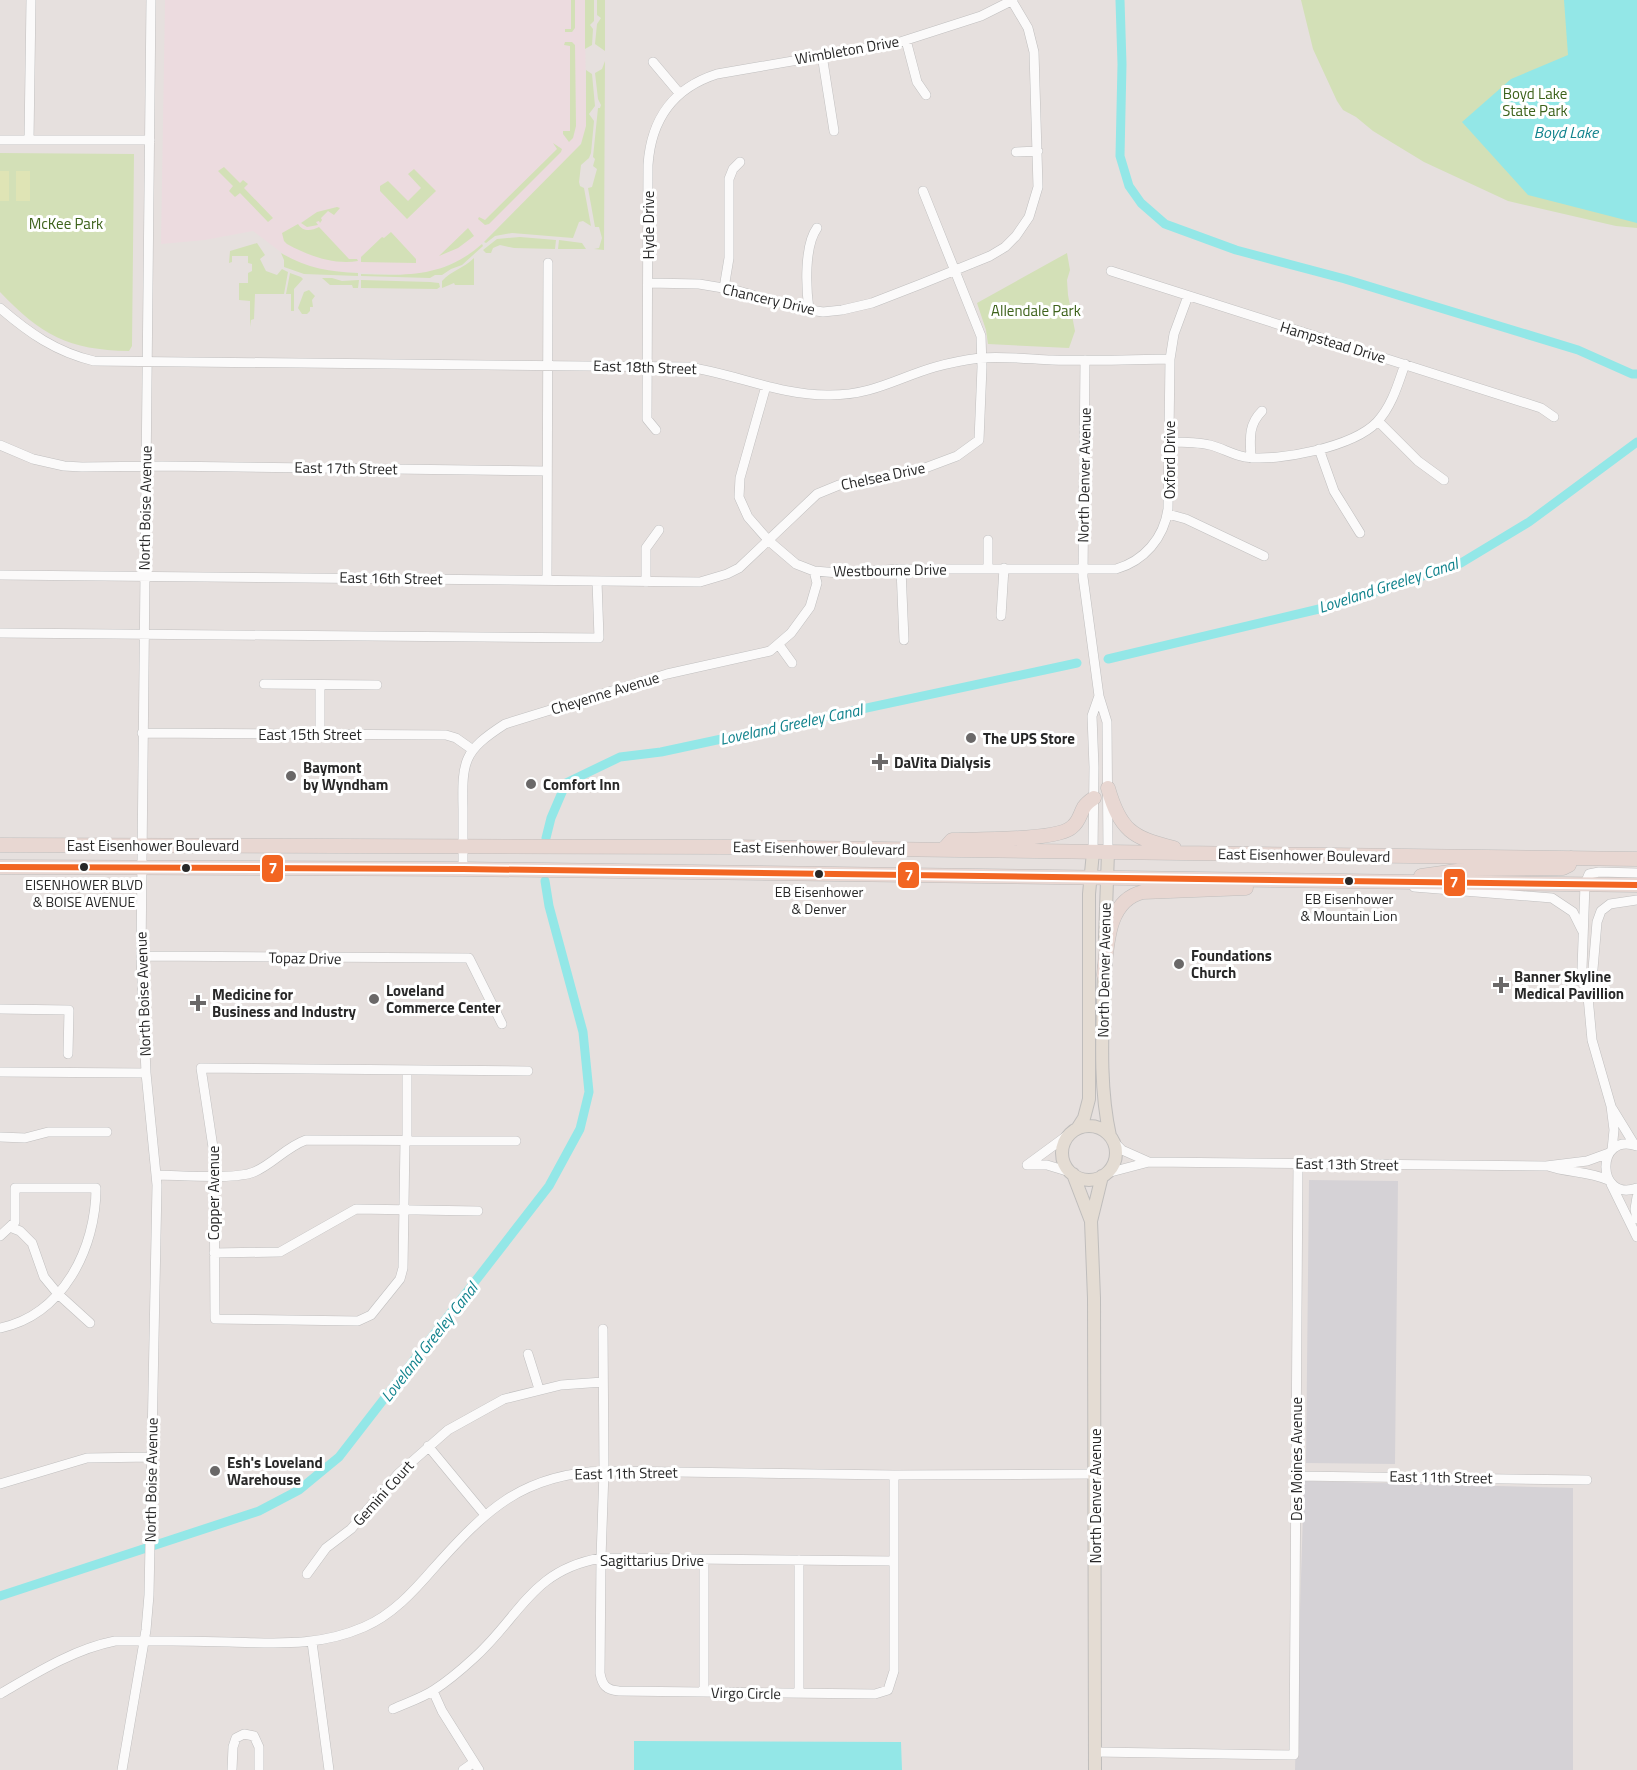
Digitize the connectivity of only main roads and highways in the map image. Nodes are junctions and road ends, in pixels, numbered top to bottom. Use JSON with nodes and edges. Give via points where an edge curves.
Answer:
{"nodes":[{"id":1,"x":1108,"y":788,"type":"road end"},
{"id":2,"x":1094,"y":798,"type":"road end"},
{"id":3,"x":0,"y":845,"type":"edge"},
{"id":4,"x":944,"y":849,"type":"junction"},
{"id":5,"x":1093,"y":852,"type":"junction"},
{"id":6,"x":1108,"y":852,"type":"junction"},
{"id":7,"x":1242,"y":854,"type":"junction"},
{"id":8,"x":1571,"y":858,"type":"junction"},
{"id":9,"x":1637,"y":859,"type":"edge"},
{"id":10,"x":0,"y":867,"type":"edge"},
{"id":11,"x":1090,"y":877,"type":"junction"},
{"id":12,"x":1106,"y":878,"type":"junction"},
{"id":13,"x":1382,"y":882,"type":"junction"},
{"id":14,"x":1637,"y":885,"type":"edge"},
{"id":15,"x":1104,"y":975,"type":"junction"},
{"id":16,"x":1075,"y":1131,"type":"junction"},
{"id":17,"x":1112,"y":1139,"type":"junction"},
{"id":18,"x":1072,"y":1173,"type":"junction"},
{"id":19,"x":1105,"y":1174,"type":"junction"},
{"id":20,"x":1091,"y":1221,"type":"junction"},
{"id":21,"x":1095,"y":1770,"type":"edge"}],
"edges":[{"from":1,"to":7,"type":"highway","via":[[1118,818],[1141,838],[1175,849]]},
{"from":2,"to":4,"type":"highway","via":[[1084,807],[1074,827],[1065,832],[952,840]]},
{"from":3,"to":4,"type":"highway","name":"East Eisenhower Boulevard"},
{"from":4,"to":5,"type":"highway","name":"East Eisenhower Boulevard"},
{"from":5,"to":6,"type":"highway","name":"East Eisenhower Boulevard"},
{"from":5,"to":11,"type":"main road","name":"North Denver Avenue"},
{"from":6,"to":7,"type":"highway","name":"East Eisenhower Boulevard"},
{"from":6,"to":12,"type":"main road","name":"North Denver Avenue"},
{"from":7,"to":8,"type":"highway","name":"East Eisenhower Boulevard"},
{"from":8,"to":9,"type":"highway","name":"East Eisenhower Boulevard"},
{"from":8,"to":13,"type":"highway","via":[[1563,868],[1471,869]]},
{"from":10,"to":11,"type":"highway","name":"East Eisenhower Boulevard"},
{"from":11,"to":12,"type":"highway","name":"East Eisenhower Boulevard"},
{"from":11,"to":16,"type":"main road","name":"North Denver Avenue","via":[[1089,1100]]},
{"from":12,"to":13,"type":"highway","name":"East Eisenhower Boulevard"},
{"from":12,"to":15,"type":"main road","name":"North Denver Avenue"},
{"from":13,"to":14,"type":"highway","name":"East Eisenhower Boulevard"},
{"from":13,"to":15,"type":"highway","via":[[1135,894],[1121,905],[1113,921]]},
{"from":15,"to":17,"type":"main road","name":"North Denver Avenue","via":[[1105,1110]]},
{"from":16,"to":17,"type":"main road","via":[[1091,1126],[1105,1131]]},
{"from":16,"to":18,"type":"main road","via":[[1067,1138],[1062,1152]]},
{"from":17,"to":19,"type":"main road","via":[[1116,1158]]},
{"from":18,"to":19,"type":"main road","via":[[1087,1180]]},
{"from":18,"to":20,"type":"main road","name":"North Denver Avenue"},
{"from":19,"to":20,"type":"main road","name":"North Denver Avenue"},
{"from":20,"to":21,"type":"main road","name":"North Denver Avenue"}]}
